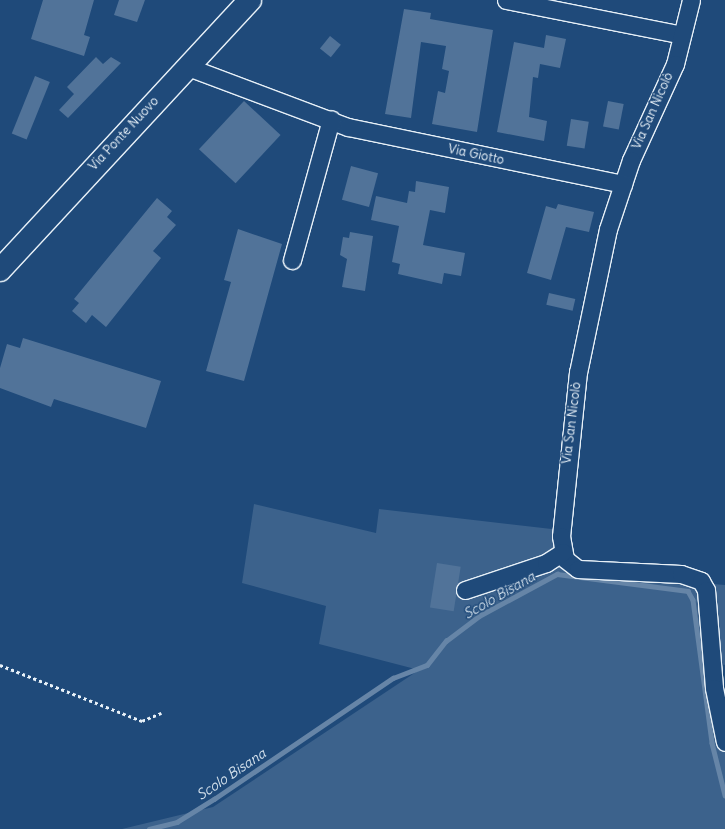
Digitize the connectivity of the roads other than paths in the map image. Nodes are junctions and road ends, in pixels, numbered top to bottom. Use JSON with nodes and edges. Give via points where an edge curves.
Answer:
{"nodes":[{"id":1,"x":250,"y":0,"type":"edge"},
{"id":2,"x":506,"y":0,"type":"edge"},
{"id":3,"x":691,"y":0,"type":"edge"},
{"id":4,"x":682,"y":35,"type":"junction"},
{"id":5,"x":188,"y":66,"type":"junction"},
{"id":6,"x":331,"y":119,"type":"junction"},
{"id":7,"x":623,"y":184,"type":"junction"},
{"id":8,"x":292,"y":260,"type":"dead end"},
{"id":9,"x":0,"y":270,"type":"edge"},
{"id":10,"x":563,"y":552,"type":"junction"},
{"id":11,"x":465,"y":590,"type":"dead end"},
{"id":12,"x":725,"y":742,"type":"edge"}],
"edges":[{"from":1,"to":5,"type":"main road","name":"Via Ponte Nuovo"},
{"from":2,"to":4,"type":"street"},
{"from":3,"to":4,"type":"street","name":"Via San Nicolò"},
{"from":4,"to":7,"type":"street","name":"Via San Nicolò","via":[[675,64]]},
{"from":5,"to":6,"type":"street","name":"Via Giotto"},
{"from":5,"to":9,"type":"main road","name":"Via Ponte Nuovo"},
{"from":6,"to":7,"type":"street","name":"Via Giotto","via":[[364,131]]},
{"from":6,"to":8,"type":"street"},
{"from":7,"to":10,"type":"street","name":"Via San Nicolò","via":[[608,229],[578,372],[563,499]]},
{"from":10,"to":11,"type":"street","via":[[546,563]]},
{"from":10,"to":12,"type":"street","via":[[570,564],[588,572],[681,574],[701,581],[706,590],[714,688]]}]}
